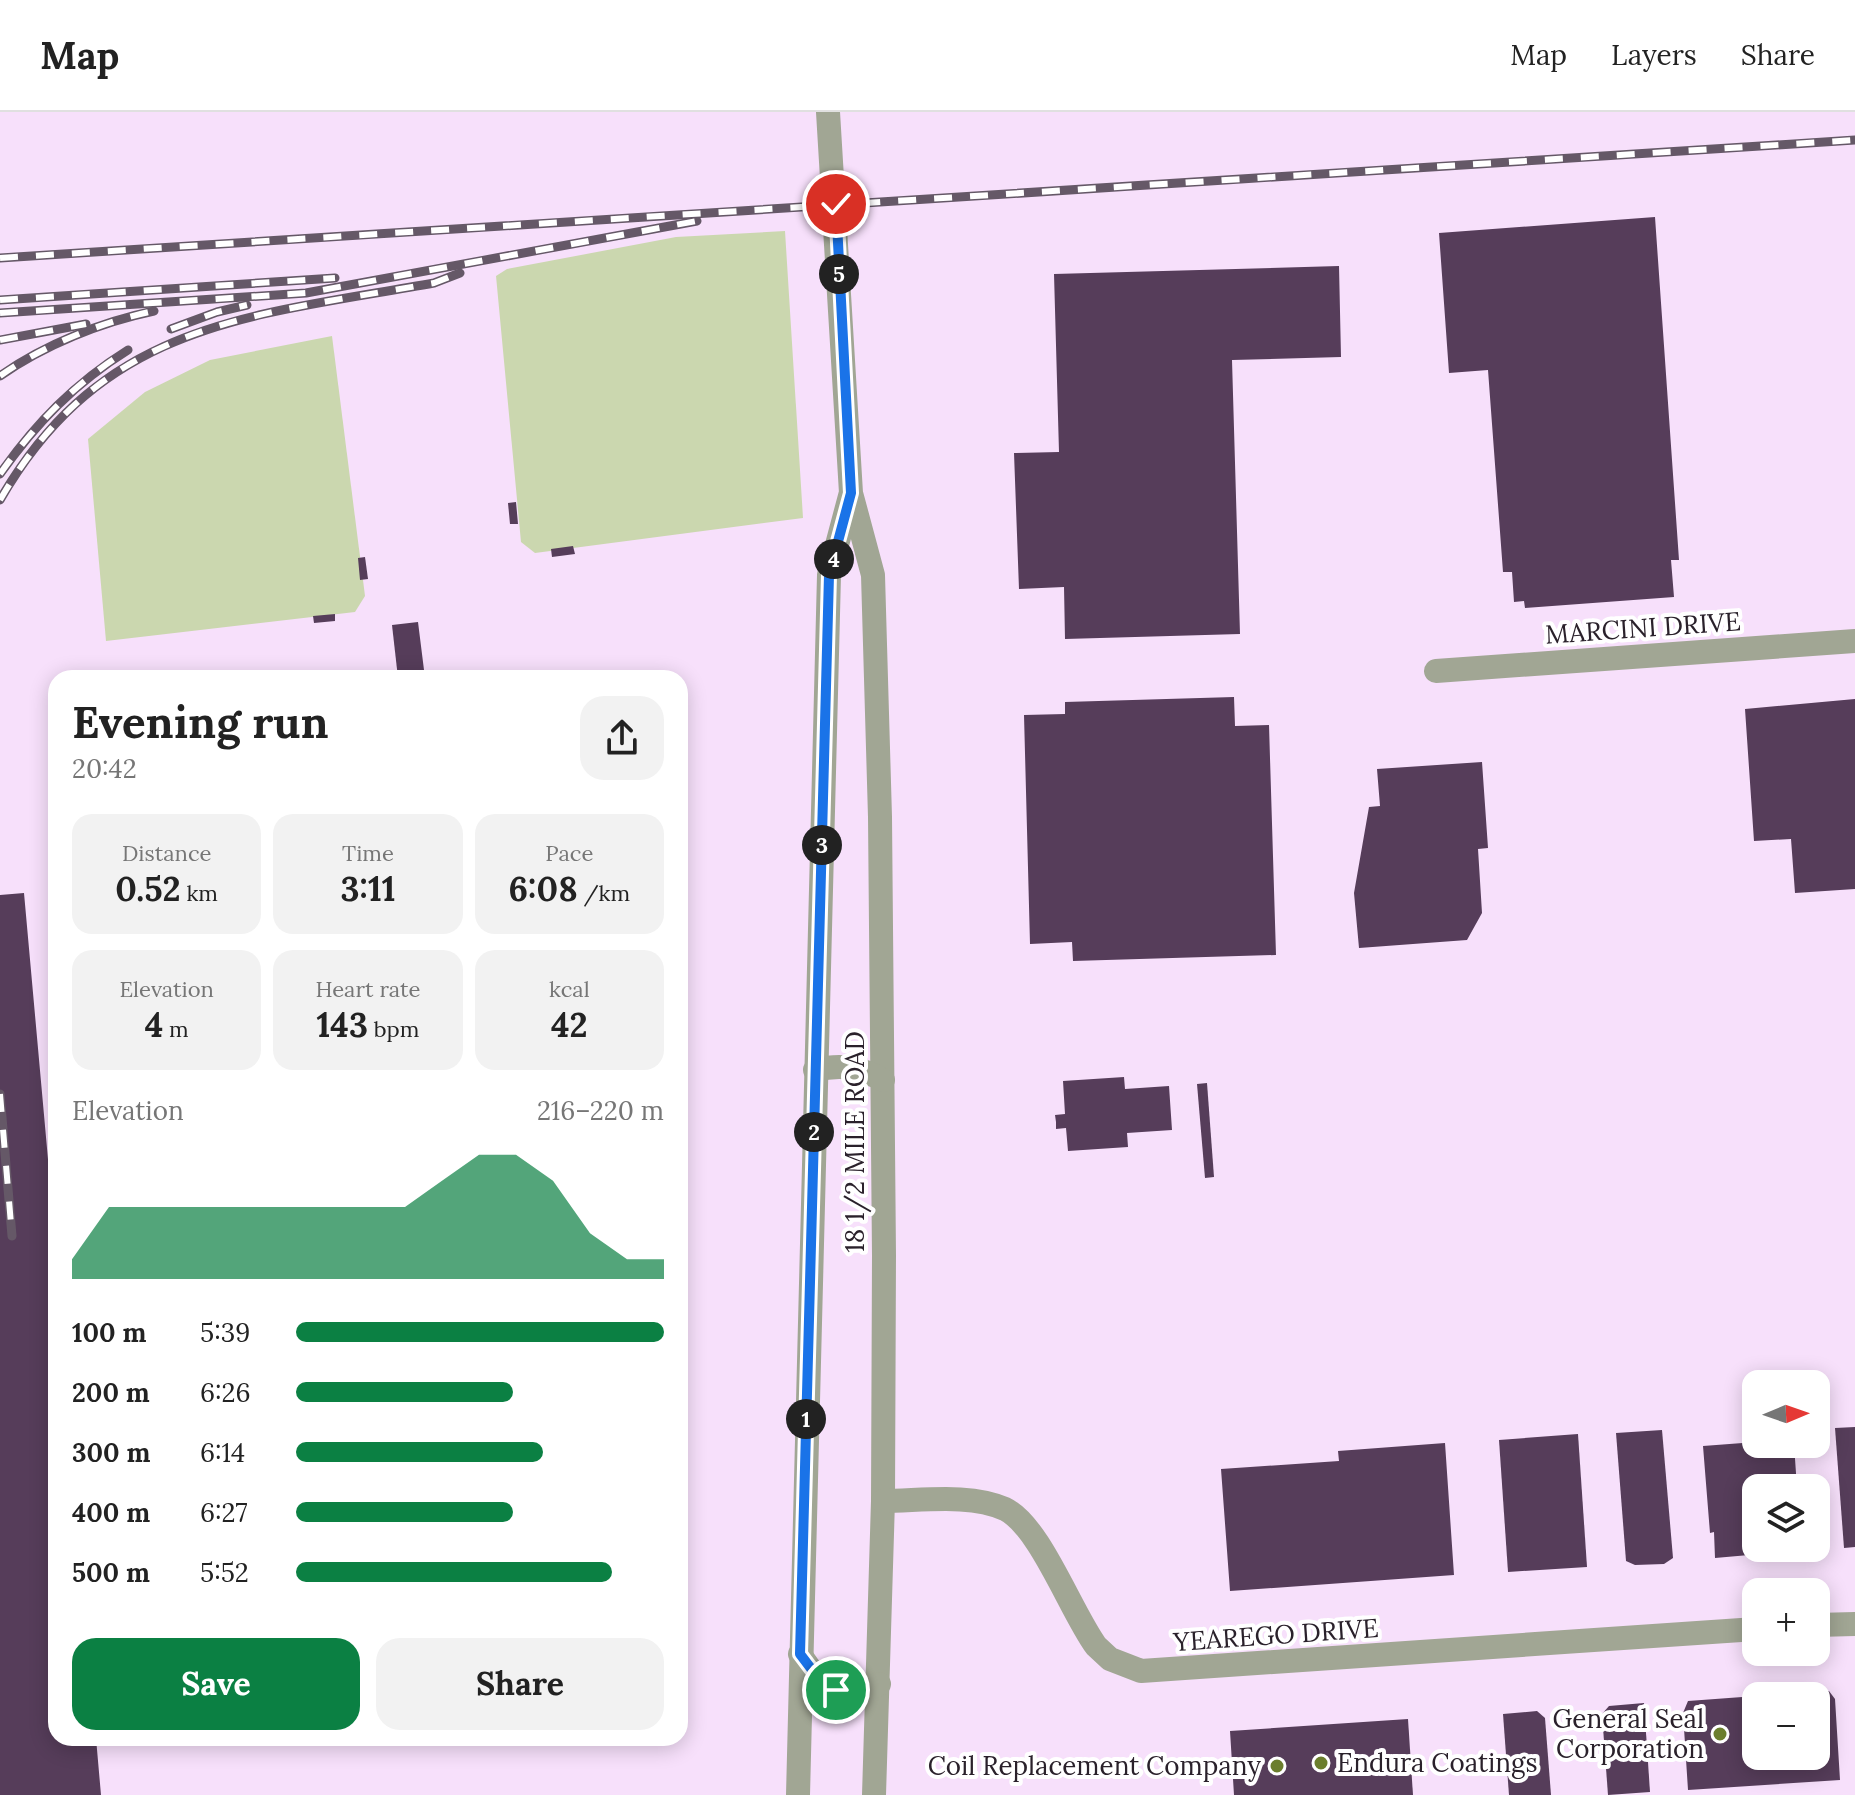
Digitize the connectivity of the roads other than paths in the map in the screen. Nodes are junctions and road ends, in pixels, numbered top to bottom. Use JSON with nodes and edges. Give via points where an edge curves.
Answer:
{"nodes":[{"id":1,"x":828,"y":112,"type":"edge"},
{"id":2,"x":851,"y":493,"type":"junction"},
{"id":3,"x":1855,"y":641,"type":"edge"},
{"id":4,"x":1436,"y":671,"type":"dead end"},
{"id":5,"x":815,"y":1070,"type":"junction"},
{"id":6,"x":883,"y":1080,"type":"junction"},
{"id":7,"x":883,"y":1501,"type":"junction"},
{"id":8,"x":1855,"y":1624,"type":"edge"},
{"id":9,"x":1830,"y":1625,"type":"edge"},
{"id":10,"x":1742,"y":1630,"type":"edge"},
{"id":11,"x":800,"y":1654,"type":"junction"},
{"id":12,"x":879,"y":1684,"type":"junction"},
{"id":13,"x":798,"y":1795,"type":"edge"},
{"id":14,"x":874,"y":1795,"type":"edge"}],
"edges":[{"from":1,"to":2,"type":"street","name":"18 1/2 MILE ROAD"},
{"from":2,"to":5,"type":"street","name":"18 1/2 MILE ROAD","via":[[829,575]]},
{"from":2,"to":6,"type":"street","name":"18 1/2 MILE ROAD","via":[[873,575]]},
{"from":3,"to":4,"type":"street","name":"MARCINI DRIVE"},
{"from":5,"to":6,"type":"street","via":[[855,1067]]},
{"from":5,"to":11,"type":"street","name":"18 1/2 MILE ROAD"},
{"from":6,"to":7,"type":"street","name":"18 1/2 MILE ROAD"},
{"from":7,"to":10,"type":"street","name":"YEAREGO DRIVE","via":[[962,1501],[1005,1510],[1036,1540],[1096,1646],[1110,1659],[1141,1671]]},
{"from":7,"to":12,"type":"street","name":"18 1/2 MILE ROAD"},
{"from":8,"to":9,"type":"street"},
{"from":11,"to":12,"type":"street","via":[[822,1683],[836,1690]]},
{"from":11,"to":13,"type":"street","name":"18 1/2 MILE ROAD"},
{"from":12,"to":14,"type":"street","name":"18 1/2 MILE ROAD"}]}
